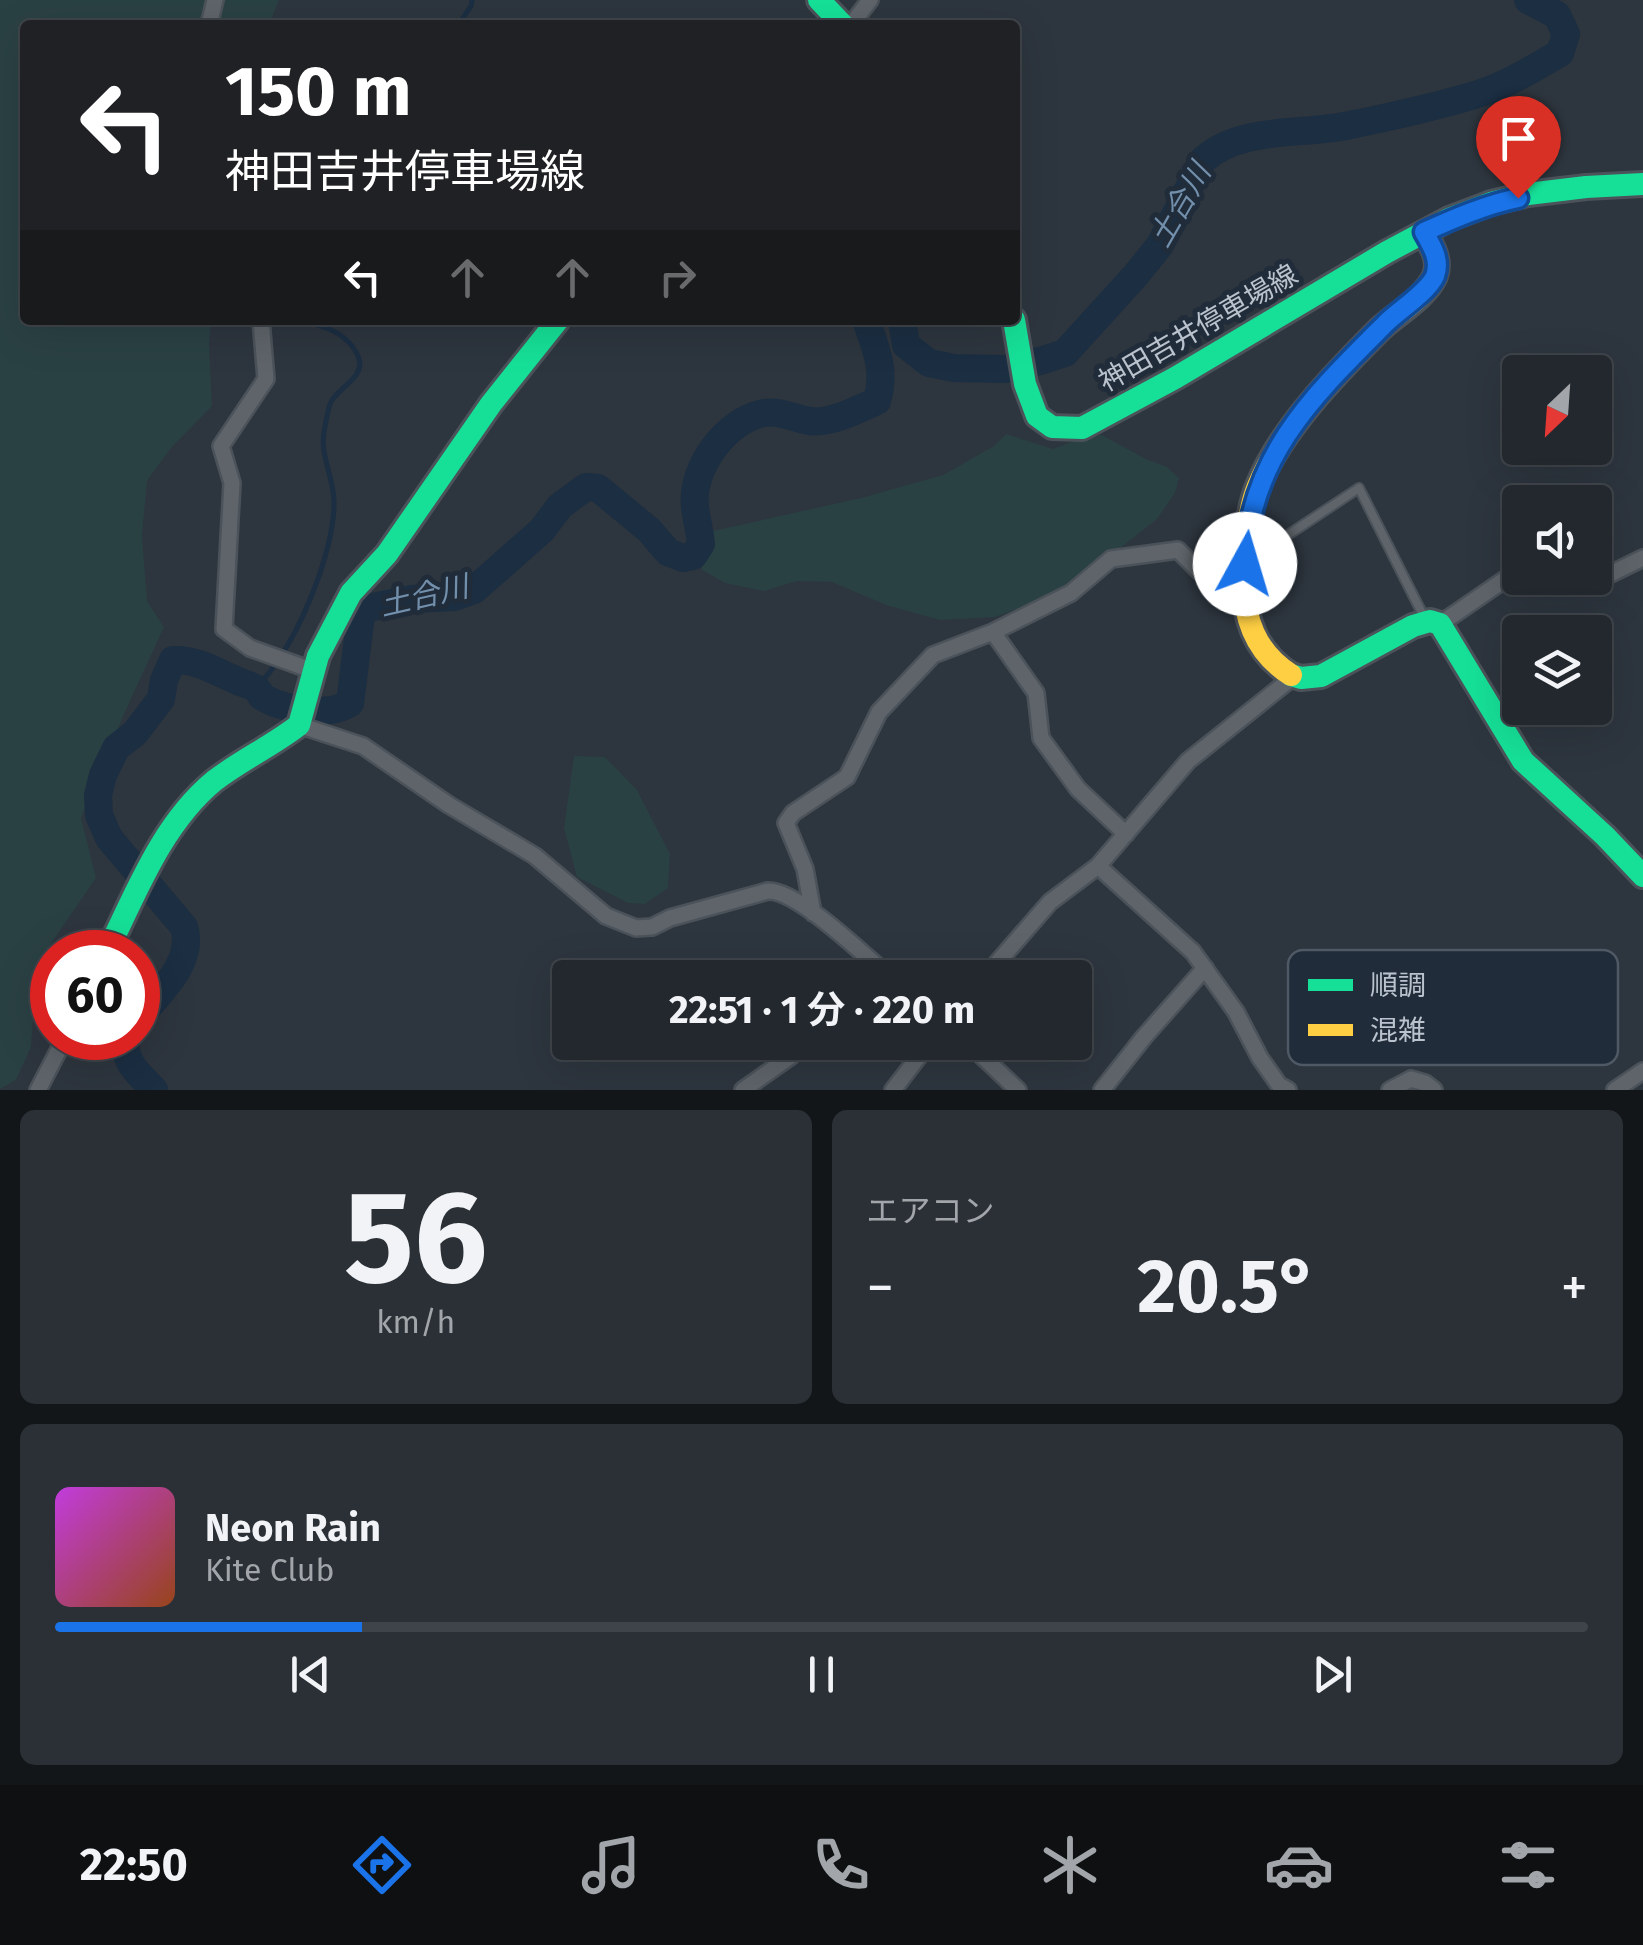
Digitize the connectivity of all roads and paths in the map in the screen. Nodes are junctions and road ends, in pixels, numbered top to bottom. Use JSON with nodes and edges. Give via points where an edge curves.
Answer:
{"nodes":[{"id":1,"x":820,"y":0,"type":"edge"},
{"id":2,"x":838,"y":20,"type":"edge"},
{"id":3,"x":1643,"y":184,"type":"edge"},
{"id":4,"x":1424,"y":232,"type":"junction"},
{"id":5,"x":261,"y":325,"type":"edge"},
{"id":6,"x":554,"y":325,"type":"edge"},
{"id":7,"x":1015,"y":325,"type":"edge"},
{"id":8,"x":1643,"y":558,"type":"edge"},
{"id":9,"x":1245,"y":564,"type":"junction"},
{"id":10,"x":1612,"y":573,"type":"edge"},
{"id":11,"x":1502,"y":580,"type":"edge"},
{"id":12,"x":1246,"y":608,"type":"junction"},
{"id":13,"x":1433,"y":622,"type":"junction"},
{"id":14,"x":993,"y":632,"type":"junction"},
{"id":15,"x":314,"y":671,"type":"junction"},
{"id":16,"x":1292,"y":678,"type":"junction"},
{"id":17,"x":299,"y":725,"type":"junction"},
{"id":18,"x":1126,"y":834,"type":"junction"},
{"id":19,"x":1098,"y":866,"type":"junction"},
{"id":20,"x":1643,"y":876,"type":"edge"},
{"id":21,"x":814,"y":912,"type":"junction"},
{"id":22,"x":118,"y":930,"type":"edge"},
{"id":23,"x":861,"y":960,"type":"edge"},
{"id":24,"x":1000,"y":960,"type":"edge"},
{"id":25,"x":1204,"y":968,"type":"junction"},
{"id":26,"x":54,"y":1060,"type":"edge"},
{"id":27,"x":785,"y":1060,"type":"edge"},
{"id":28,"x":916,"y":1060,"type":"edge"},
{"id":29,"x":986,"y":1060,"type":"edge"},
{"id":30,"x":1643,"y":1071,"type":"edge"},
{"id":31,"x":38,"y":1090,"type":"edge"},
{"id":32,"x":743,"y":1090,"type":"edge"},
{"id":33,"x":893,"y":1090,"type":"edge"},
{"id":34,"x":1018,"y":1090,"type":"edge"},
{"id":35,"x":1102,"y":1090,"type":"edge"},
{"id":36,"x":1288,"y":1090,"type":"edge"},
{"id":37,"x":1390,"y":1090,"type":"edge"},
{"id":38,"x":1434,"y":1090,"type":"edge"},
{"id":39,"x":1615,"y":1090,"type":"edge"}],
"edges":[{"from":1,"to":2,"type":"main road"},
{"from":3,"to":4,"type":"main road","name":"神田吉井停車場線","via":[[1493,203]]},
{"from":4,"to":7,"type":"main road","name":"神田吉井停車場線","via":[[1082,428],[1062,431],[1038,417]]},
{"from":4,"to":9,"type":"main road","via":[[1438,262],[1436,274],[1291,427],[1259,484]]},
{"from":5,"to":15,"type":"street","via":[[266,379],[221,446],[232,483],[224,629],[250,648]]},
{"from":6,"to":15,"type":"main road","via":[[351,593]]},
{"from":8,"to":10,"type":"street"},
{"from":9,"to":12,"type":"main road"},
{"from":9,"to":13,"type":"lane","via":[[1359,488]]},
{"from":11,"to":13,"type":"street"},
{"from":12,"to":14,"type":"street","via":[[1224,596],[1178,550],[1112,560],[1071,593]]},
{"from":12,"to":16,"type":"main road","via":[[1258,646]]},
{"from":13,"to":16,"type":"main road","via":[[1321,676]]},
{"from":13,"to":20,"type":"main road","via":[[1523,760]]},
{"from":14,"to":18,"type":"street","via":[[1036,693],[1040,738],[1078,789]]},
{"from":14,"to":21,"type":"street","via":[[932,656],[878,712],[848,777],[786,822]]},
{"from":15,"to":17,"type":"main road"},
{"from":16,"to":18,"type":"street","via":[[1188,761]]},
{"from":17,"to":21,"type":"street","via":[[363,746],[535,856],[606,916],[636,928],[768,891]]},
{"from":17,"to":22,"type":"main road","via":[[203,791],[168,832]]},
{"from":18,"to":19,"type":"street"},
{"from":19,"to":24,"type":"street","via":[[1050,902]]},
{"from":19,"to":25,"type":"street"},
{"from":21,"to":23,"type":"street"},
{"from":25,"to":35,"type":"street"},
{"from":25,"to":36,"type":"street"},
{"from":26,"to":31,"type":"street"},
{"from":27,"to":32,"type":"street"},
{"from":28,"to":33,"type":"street"},
{"from":29,"to":34,"type":"street"},
{"from":30,"to":39,"type":"street"},
{"from":37,"to":38,"type":"street","via":[[1411,1079]]}]}
